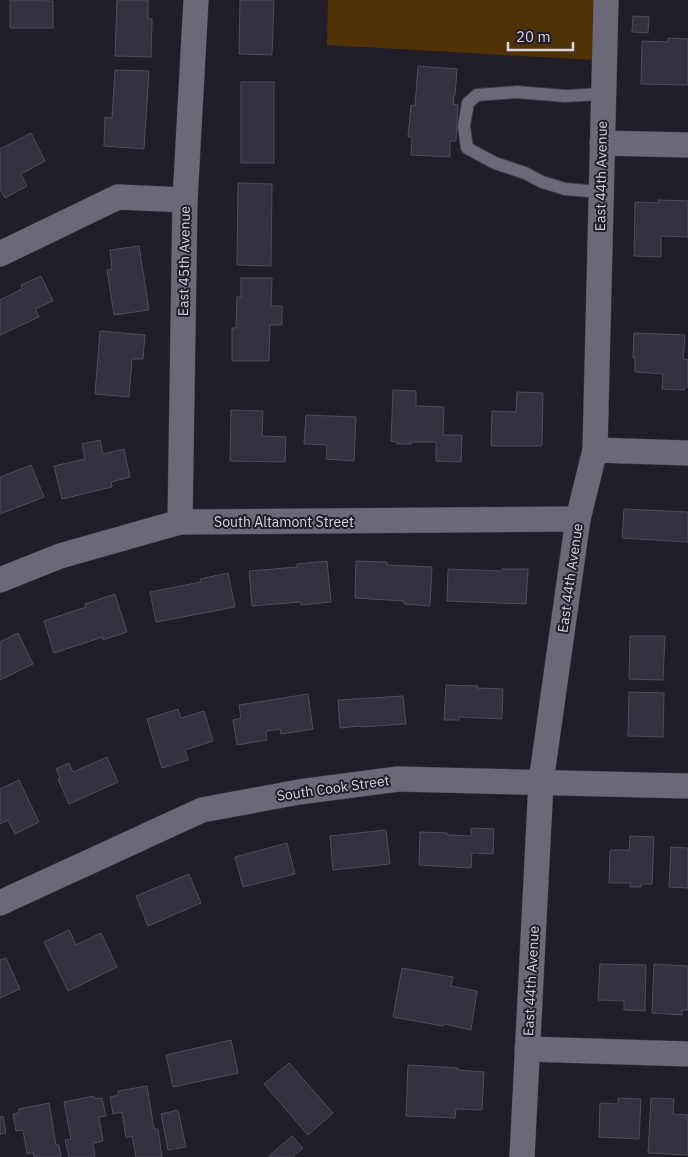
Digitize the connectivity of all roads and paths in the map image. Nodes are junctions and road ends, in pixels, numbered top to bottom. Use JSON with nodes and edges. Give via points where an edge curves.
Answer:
{"nodes":[{"id":1,"x":196,"y":0,"type":"edge"},
{"id":2,"x":606,"y":0,"type":"edge"},
{"id":3,"x":603,"y":94,"type":"junction"},
{"id":4,"x":602,"y":143,"type":"junction"},
{"id":5,"x":688,"y":145,"type":"edge"},
{"id":6,"x":600,"y":192,"type":"junction"},
{"id":7,"x":185,"y":200,"type":"junction"},
{"id":8,"x":0,"y":254,"type":"edge"},
{"id":9,"x":595,"y":450,"type":"junction"},
{"id":10,"x":688,"y":453,"type":"edge"},
{"id":11,"x":578,"y":519,"type":"junction"},
{"id":12,"x":180,"y":522,"type":"junction"},
{"id":13,"x":0,"y":580,"type":"edge"},
{"id":14,"x":541,"y":782,"type":"junction"},
{"id":15,"x":688,"y":786,"type":"edge"},
{"id":16,"x":0,"y":902,"type":"edge"},
{"id":17,"x":527,"y":1048,"type":"junction"},
{"id":18,"x":688,"y":1054,"type":"edge"},
{"id":19,"x":522,"y":1157,"type":"edge"}],
"edges":[{"from":1,"to":7,"type":"street","name":"East 45th Avenue"},
{"from":2,"to":3,"type":"street","name":"East 44th Avenue"},
{"from":3,"to":4,"type":"street","name":"East 44th Avenue"},
{"from":3,"to":6,"type":"lane","via":[[565,96],[517,92],[477,95],[468,103],[464,126],[467,148],[495,163],[565,189]]},
{"from":4,"to":5,"type":"street"},
{"from":4,"to":6,"type":"street","name":"East 44th Avenue"},
{"from":6,"to":9,"type":"street","name":"East 44th Avenue"},
{"from":7,"to":8,"type":"street","via":[[118,197]]},
{"from":7,"to":12,"type":"street","name":"East 45th Avenue"},
{"from":9,"to":10,"type":"street"},
{"from":9,"to":11,"type":"street","name":"East 44th Avenue"},
{"from":11,"to":12,"type":"street","name":"South Altamont Street"},
{"from":11,"to":14,"type":"street","name":"East 44th Avenue"},
{"from":12,"to":13,"type":"street","name":"South Altamont Street","via":[[60,556]]},
{"from":14,"to":15,"type":"street","name":"South Cook Street"},
{"from":14,"to":16,"type":"street","name":"South Cook Street","via":[[398,779],[299,792],[202,810]]},
{"from":14,"to":17,"type":"street","name":"East 44th Avenue"},
{"from":17,"to":18,"type":"street"},
{"from":17,"to":19,"type":"street","name":"East 44th Avenue"}]}
